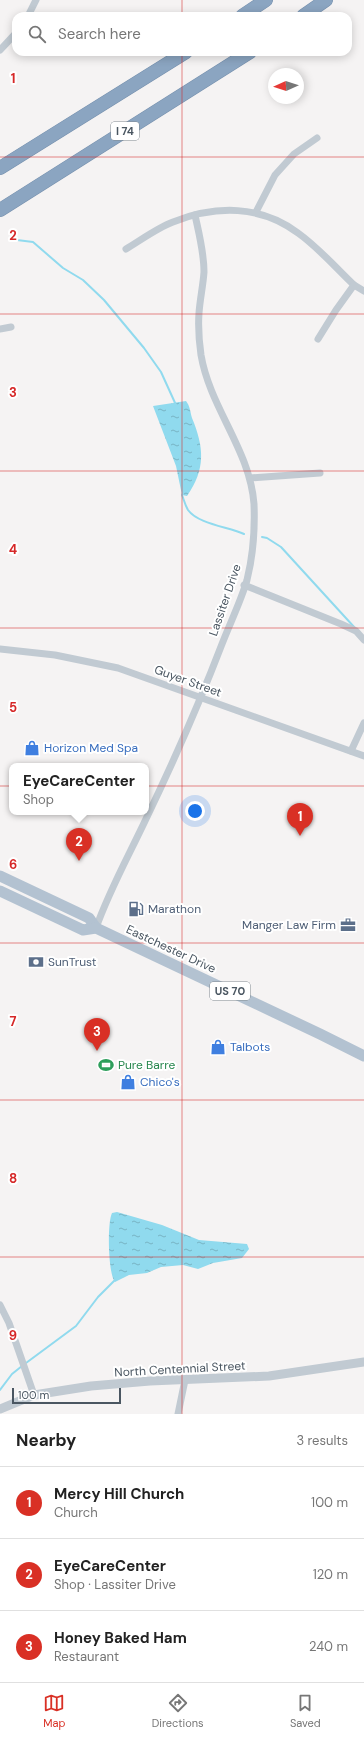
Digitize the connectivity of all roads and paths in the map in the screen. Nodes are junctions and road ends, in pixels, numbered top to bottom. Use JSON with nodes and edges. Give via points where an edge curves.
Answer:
{"nodes":[{"id":1,"x":36,"y":0,"type":"edge"},
{"id":2,"x":266,"y":0,"type":"edge"},
{"id":3,"x":326,"y":0,"type":"edge"},
{"id":4,"x":30,"y":12,"type":"edge"},
{"id":5,"x":248,"y":12,"type":"edge"},
{"id":6,"x":309,"y":12,"type":"edge"},
{"id":7,"x":12,"y":37,"type":"edge"},
{"id":8,"x":0,"y":50,"type":"edge"},
{"id":9,"x":180,"y":56,"type":"edge"},
{"id":10,"x":244,"y":56,"type":"edge"},
{"id":11,"x":317,"y":138,"type":"dead end"},
{"id":12,"x":0,"y":168,"type":"edge"},
{"id":13,"x":0,"y":210,"type":"edge"},
{"id":14,"x":256,"y":212,"type":"junction"},
{"id":15,"x":195,"y":215,"type":"junction"},
{"id":16,"x":126,"y":249,"type":"dead end"},
{"id":17,"x":354,"y":285,"type":"junction"},
{"id":18,"x":364,"y":291,"type":"edge"},
{"id":19,"x":11,"y":327,"type":"dead end"},
{"id":20,"x":0,"y":329,"type":"edge"},
{"id":21,"x":318,"y":339,"type":"dead end"},
{"id":22,"x":320,"y":473,"type":"dead end"},
{"id":23,"x":250,"y":478,"type":"junction"},
{"id":24,"x":244,"y":585,"type":"junction"},
{"id":25,"x":364,"y":640,"type":"edge"},
{"id":26,"x":0,"y":649,"type":"edge"},
{"id":27,"x":202,"y":698,"type":"junction"},
{"id":28,"x":364,"y":723,"type":"edge"},
{"id":29,"x":351,"y":751,"type":"junction"},
{"id":30,"x":364,"y":756,"type":"edge"},
{"id":31,"x":149,"y":812,"type":"edge"},
{"id":32,"x":148,"y":815,"type":"edge"},
{"id":33,"x":0,"y":876,"type":"edge"},
{"id":34,"x":0,"y":891,"type":"edge"},
{"id":35,"x":96,"y":928,"type":"junction"},
{"id":36,"x":364,"y":1056,"type":"edge"},
{"id":37,"x":0,"y":1305,"type":"edge"},
{"id":38,"x":364,"y":1362,"type":"edge"},
{"id":39,"x":185,"y":1380,"type":"junction"},
{"id":40,"x":34,"y":1395,"type":"junction"},
{"id":41,"x":0,"y":1409,"type":"edge"},
{"id":42,"x":178,"y":1414,"type":"edge"}],
"edges":[{"from":1,"to":4,"type":"street"},
{"from":2,"to":5,"type":"highway"},
{"from":3,"to":6,"type":"highway"},
{"from":7,"to":8,"type":"street"},
{"from":9,"to":12,"type":"highway"},
{"from":10,"to":13,"type":"highway","number":"I 74"},
{"from":11,"to":14,"type":"street","via":[[294,154],[275,175]]},
{"from":14,"to":15,"type":"street","via":[[227,209]]},
{"from":14,"to":17,"type":"street","via":[[298,233]]},
{"from":15,"to":16,"type":"street","via":[[173,222]]},
{"from":15,"to":23,"type":"street","name":"Lassiter Drive","via":[[204,273],[199,314],[202,356],[211,389]]},
{"from":17,"to":18,"type":"street"},
{"from":17,"to":21,"type":"street"},
{"from":19,"to":20,"type":"street"},
{"from":22,"to":23,"type":"street"},
{"from":23,"to":24,"type":"street","name":"Lassiter Drive","via":[[254,528]]},
{"from":24,"to":25,"type":"street","via":[[341,624],[356,631]]},
{"from":24,"to":27,"type":"street","name":"Lassiter Drive"},
{"from":26,"to":27,"type":"street","name":"Guyer Street","via":[[56,655],[112,666]]},
{"from":27,"to":29,"type":"street","name":"Guyer Street"},
{"from":27,"to":31,"type":"street","name":"Lassiter Drive"},
{"from":28,"to":29,"type":"street"},
{"from":29,"to":30,"type":"street","name":"Guyer Street"},
{"from":32,"to":35,"type":"street","name":"Lassiter Drive"},
{"from":33,"to":35,"type":"main road","name":"Eastchester Drive","number":"US 70","via":[[89,918]]},
{"from":34,"to":35,"type":"main road","name":"Eastchester Drive","number":"US 70","via":[[84,930]]},
{"from":35,"to":36,"type":"main road","name":"Eastchester Drive","number":"US 70"},
{"from":37,"to":40,"type":"street","via":[[9,1323]]},
{"from":38,"to":39,"type":"street","name":"North Centennial Street","via":[[269,1376]]},
{"from":39,"to":40,"type":"street","name":"North Centennial Street","via":[[91,1386]]},
{"from":39,"to":42,"type":"street"},
{"from":40,"to":41,"type":"street","name":"North Centennial Street"}]}
